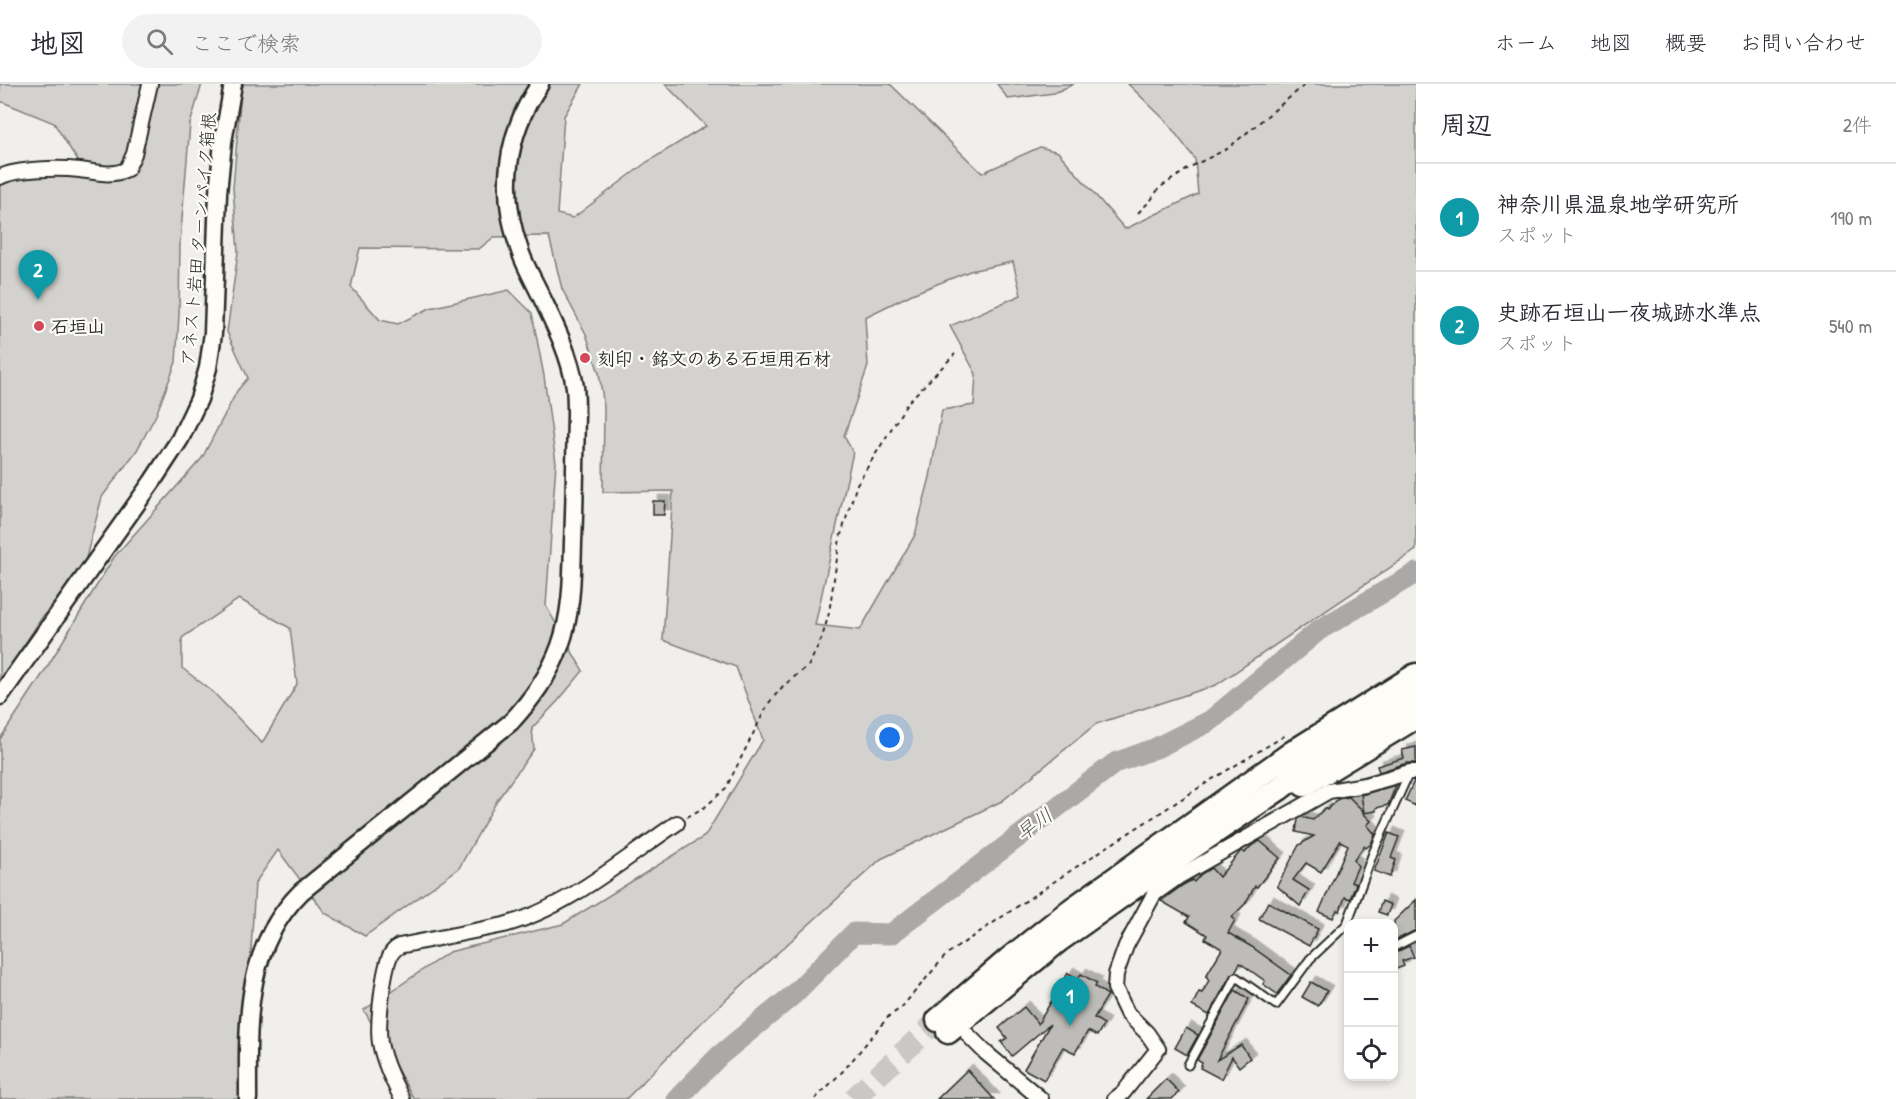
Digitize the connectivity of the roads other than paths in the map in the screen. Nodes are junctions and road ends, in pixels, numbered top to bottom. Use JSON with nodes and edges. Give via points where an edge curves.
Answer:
{"nodes":[{"id":1,"x":150,"y":84,"type":"edge"},
{"id":2,"x":233,"y":84,"type":"edge"},
{"id":3,"x":540,"y":84,"type":"edge"},
{"id":4,"x":0,"y":177,"type":"edge"},
{"id":5,"x":1416,"y":675,"type":"edge"},
{"id":6,"x":0,"y":696,"type":"edge"},
{"id":7,"x":1416,"y":697,"type":"edge"},
{"id":8,"x":1416,"y":717,"type":"edge"},
{"id":9,"x":1329,"y":750,"type":"junction"},
{"id":10,"x":1413,"y":772,"type":"edge"},
{"id":11,"x":677,"y":823,"type":"road end"},
{"id":12,"x":1205,"y":839,"type":"junction"},
{"id":13,"x":1151,"y":853,"type":"junction"},
{"id":14,"x":1350,"y":919,"type":"edge"},
{"id":15,"x":1344,"y":929,"type":"edge"},
{"id":16,"x":1416,"y":936,"type":"edge"},
{"id":17,"x":1398,"y":945,"type":"edge"},
{"id":18,"x":951,"y":1029,"type":"junction"},
{"id":19,"x":1188,"y":1065,"type":"dead end"},
{"id":20,"x":248,"y":1099,"type":"edge"},
{"id":21,"x":402,"y":1099,"type":"edge"},
{"id":22,"x":1041,"y":1099,"type":"edge"},
{"id":23,"x":1115,"y":1099,"type":"edge"}],
"edges":[{"from":1,"to":4,"type":"street","via":[[127,169],[115,173],[54,169]]},
{"from":2,"to":6,"type":"street","name":"アネスト岩田 ターンパイク箱根","via":[[220,173],[213,333],[199,399],[180,439],[152,482]]},
{"from":3,"to":20,"type":"street","via":[[520,120],[512,147],[509,215],[520,252],[566,351],[575,387],[572,588],[561,645],[534,696],[511,722],[287,905],[268,936],[255,974],[250,999]]},
{"from":5,"to":13,"type":"highway","via":[[1293,752]]},
{"from":7,"to":9,"type":"highway"},
{"from":8,"to":12,"type":"highway","via":[[1303,786]]},
{"from":9,"to":12,"type":"highway","via":[[1280,789]]},
{"from":9,"to":13,"type":"highway","via":[[1274,777]]},
{"from":10,"to":14,"type":"lane","via":[[1373,853]]},
{"from":10,"to":23,"type":"street","via":[[1329,791],[1154,894],[1126,946],[1115,987],[1127,1013],[1158,1049]]},
{"from":11,"to":21,"type":"street","via":[[548,909],[521,921],[394,949],[385,977],[380,1040],[384,1060]]},
{"from":12,"to":18,"type":"highway","via":[[1058,941]]},
{"from":13,"to":18,"type":"highway","via":[[1009,959]]},
{"from":15,"to":19,"type":"lane","via":[[1310,959],[1276,1005],[1236,977]]},
{"from":16,"to":17,"type":"lane"},
{"from":18,"to":22,"type":"street"}]}
